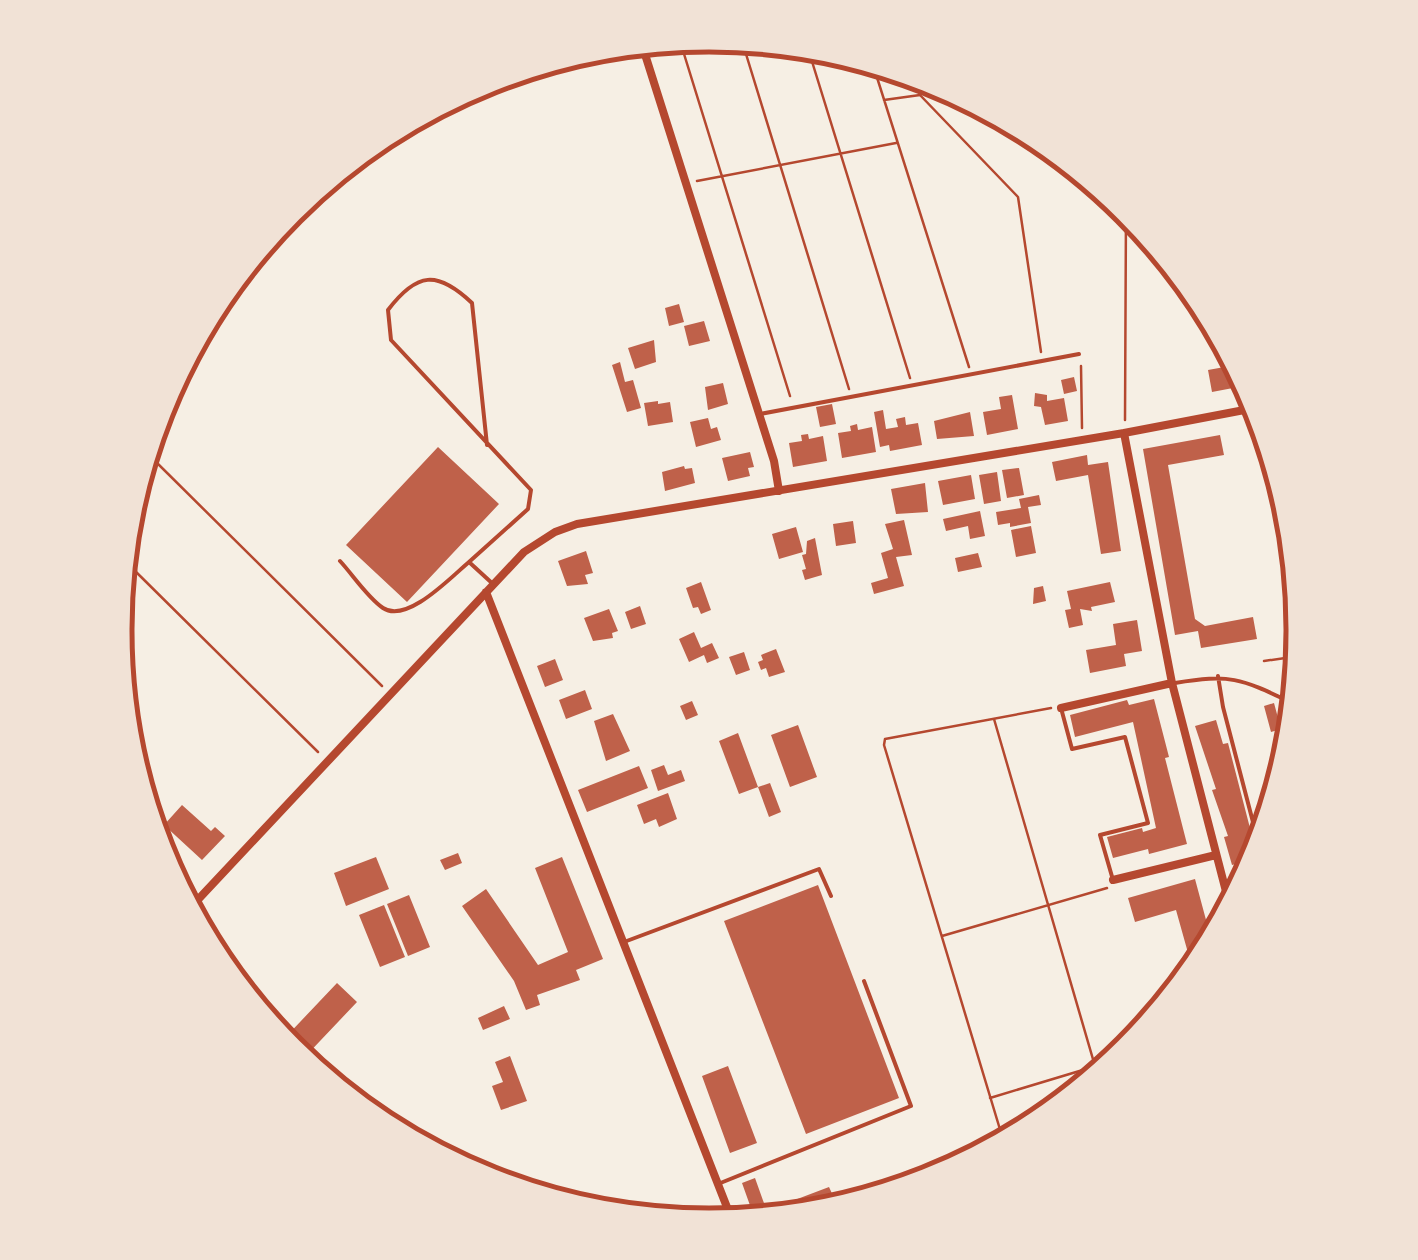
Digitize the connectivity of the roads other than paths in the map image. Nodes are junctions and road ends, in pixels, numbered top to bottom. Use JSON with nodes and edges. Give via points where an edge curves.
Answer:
{"nodes":[{"id":1,"x":646,"y":56,"type":"edge"},
{"id":2,"x":1080,"y":354,"type":"road end"},
{"id":3,"x":1243,"y":410,"type":"edge"},
{"id":4,"x":759,"y":414,"type":"junction"},
{"id":5,"x":1124,"y":433,"type":"junction"},
{"id":6,"x":487,"y":445,"type":"junction"},
{"id":7,"x":779,"y":490,"type":"junction"},
{"id":8,"x":340,"y":561,"type":"dead end"},
{"id":9,"x":469,"y":562,"type":"junction"},
{"id":10,"x":490,"y":588,"type":"junction"},
{"id":11,"x":1218,"y":676,"type":"junction"},
{"id":12,"x":1172,"y":683,"type":"junction"},
{"id":13,"x":1283,"y":698,"type":"edge"},
{"id":14,"x":1061,"y":708,"type":"joint"},
{"id":15,"x":1253,"y":823,"type":"edge"},
{"id":16,"x":1216,"y":855,"type":"junction"},
{"id":17,"x":1113,"y":880,"type":"joint"},
{"id":18,"x":1225,"y":889,"type":"edge"},
{"id":19,"x":831,"y":896,"type":"dead end"},
{"id":20,"x":198,"y":899,"type":"edge"},
{"id":21,"x":624,"y":942,"type":"junction"},
{"id":22,"x":864,"y":981,"type":"dead end"},
{"id":23,"x":718,"y":1184,"type":"junction"},
{"id":24,"x":727,"y":1207,"type":"edge"}],
"edges":[{"from":1,"to":4,"type":"street"},
{"from":2,"to":4,"type":"lane"},
{"from":3,"to":5,"type":"street"},
{"from":4,"to":7,"type":"street"},
{"from":5,"to":7,"type":"street"},
{"from":5,"to":12,"type":"street"},
{"from":6,"to":6,"type":"lane","via":[[391,340],[388,310],[407,285],[453,285],[472,303]]},
{"from":6,"to":9,"type":"lane","via":[[531,490],[532,500]]},
{"from":7,"to":10,"type":"street","via":[[577,524],[538,541]]},
{"from":8,"to":9,"type":"lane","via":[[384,609],[396,613],[410,610]]},
{"from":9,"to":10,"type":"lane"},
{"from":10,"to":20,"type":"street"},
{"from":10,"to":21,"type":"street"},
{"from":11,"to":12,"type":"lane"},
{"from":11,"to":13,"type":"lane"},
{"from":11,"to":15,"type":"lane"},
{"from":12,"to":14,"type":"street"},
{"from":12,"to":16,"type":"street"},
{"from":14,"to":17,"type":"lane","via":[[1072,749],[1125,738],[1148,823],[1100,836]]},
{"from":16,"to":17,"type":"street"},
{"from":16,"to":18,"type":"street"},
{"from":19,"to":21,"type":"lane","via":[[819,869]]},
{"from":21,"to":23,"type":"street"},
{"from":22,"to":23,"type":"lane","via":[[911,1106]]},
{"from":23,"to":24,"type":"street"}]}
